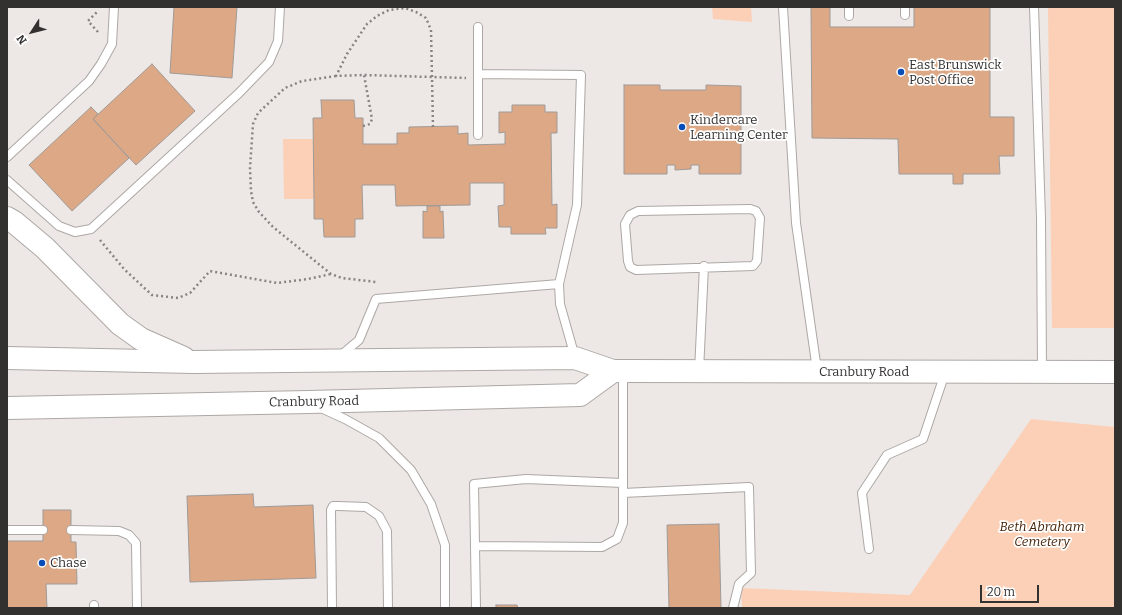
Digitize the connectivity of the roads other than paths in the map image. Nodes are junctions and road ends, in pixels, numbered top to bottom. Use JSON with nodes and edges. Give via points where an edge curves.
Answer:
{"nodes":[{"id":1,"x":114,"y":7,"type":"edge"},
{"id":2,"x":280,"y":7,"type":"edge"},
{"id":3,"x":783,"y":7,"type":"edge"},
{"id":4,"x":848,"y":7,"type":"edge"},
{"id":5,"x":1034,"y":7,"type":"edge"},
{"id":6,"x":848,"y":16,"type":"dead end"},
{"id":7,"x":478,"y":27,"type":"dead end"},
{"id":8,"x":478,"y":76,"type":"junction"},
{"id":9,"x":478,"y":135,"type":"dead end"},
{"id":10,"x":7,"y":157,"type":"edge"},
{"id":11,"x":7,"y":180,"type":"edge"},
{"id":12,"x":7,"y":218,"type":"edge"},
{"id":13,"x":704,"y":266,"type":"junction"},
{"id":14,"x":559,"y":284,"type":"junction"},
{"id":15,"x":7,"y":358,"type":"edge"},
{"id":16,"x":575,"y":358,"type":"junction"},
{"id":17,"x":335,"y":360,"type":"junction"},
{"id":18,"x":193,"y":362,"type":"junction"},
{"id":19,"x":618,"y":371,"type":"junction"},
{"id":20,"x":699,"y":371,"type":"junction"},
{"id":21,"x":818,"y":372,"type":"junction"},
{"id":22,"x":945,"y":372,"type":"junction"},
{"id":23,"x":1042,"y":372,"type":"junction"},
{"id":24,"x":1115,"y":372,"type":"edge"},
{"id":25,"x":309,"y":402,"type":"junction"},
{"id":26,"x":7,"y":408,"type":"edge"},
{"id":27,"x":623,"y":483,"type":"junction"},
{"id":28,"x":623,"y":493,"type":"junction"},
{"id":29,"x":7,"y":530,"type":"edge"},
{"id":30,"x":43,"y":530,"type":"dead end"},
{"id":31,"x":71,"y":530,"type":"dead end"},
{"id":32,"x":476,"y":546,"type":"junction"},
{"id":33,"x":869,"y":549,"type":"dead end"},
{"id":34,"x":137,"y":608,"type":"edge"},
{"id":35,"x":332,"y":608,"type":"edge"},
{"id":36,"x":388,"y":608,"type":"edge"},
{"id":37,"x":445,"y":608,"type":"edge"},
{"id":38,"x":476,"y":608,"type":"edge"},
{"id":39,"x":733,"y":608,"type":"edge"}],
"edges":[{"from":1,"to":10,"type":"lane","via":[[112,44],[89,81]]},
{"from":2,"to":11,"type":"lane","via":[[278,41],[269,62],[240,94],[91,229],[75,232],[59,226]]},
{"from":3,"to":21,"type":"lane","via":[[796,223]]},
{"from":4,"to":6,"type":"lane"},
{"from":5,"to":23,"type":"lane","via":[[1041,218]]},
{"from":7,"to":8,"type":"lane"},
{"from":8,"to":9,"type":"lane"},
{"from":8,"to":14,"type":"lane","via":[[582,75],[577,205]]},
{"from":12,"to":18,"type":"main road","via":[[45,248],[120,324],[141,339]]},
{"from":13,"to":13,"type":"lane","via":[[753,266],[757,261],[760,218],[756,211],[638,211],[630,215],[625,224],[630,267],[636,270]]},
{"from":13,"to":20,"type":"lane"},
{"from":14,"to":16,"type":"lane","via":[[560,304]]},
{"from":14,"to":17,"type":"lane","via":[[376,299],[359,340]]},
{"from":15,"to":18,"type":"main road","name":"Cranbury Road"},
{"from":16,"to":17,"type":"main road","name":"Cranbury Road"},
{"from":16,"to":19,"type":"main road","name":"Cranbury Road"},
{"from":17,"to":18,"type":"main road","name":"Cranbury Road"},
{"from":19,"to":20,"type":"main road","name":"Cranbury Road"},
{"from":19,"to":25,"type":"main road","name":"Cranbury Road","via":[[580,395]]},
{"from":19,"to":27,"type":"lane"},
{"from":20,"to":21,"type":"main road","name":"Cranbury Road"},
{"from":21,"to":22,"type":"main road","name":"Cranbury Road"},
{"from":22,"to":23,"type":"main road","name":"Cranbury Road"},
{"from":22,"to":33,"type":"lane","via":[[923,439],[887,455],[862,493]]},
{"from":23,"to":24,"type":"main road","name":"Cranbury Road"},
{"from":25,"to":26,"type":"main road","name":"Cranbury Road"},
{"from":25,"to":37,"type":"lane","via":[[379,438],[411,470],[431,504],[445,545]]},
{"from":27,"to":28,"type":"lane"},
{"from":27,"to":32,"type":"lane","via":[[526,479],[474,484]]},
{"from":28,"to":32,"type":"lane","via":[[623,523],[617,539],[602,547]]},
{"from":28,"to":39,"type":"lane","via":[[749,487],[751,573],[739,584]]},
{"from":29,"to":30,"type":"lane"},
{"from":31,"to":34,"type":"lane","via":[[119,530],[129,535],[136,543]]},
{"from":32,"to":38,"type":"lane"},
{"from":35,"to":36,"type":"lane","via":[[331,510],[334,506],[366,507],[379,516],[387,531]]}]}
